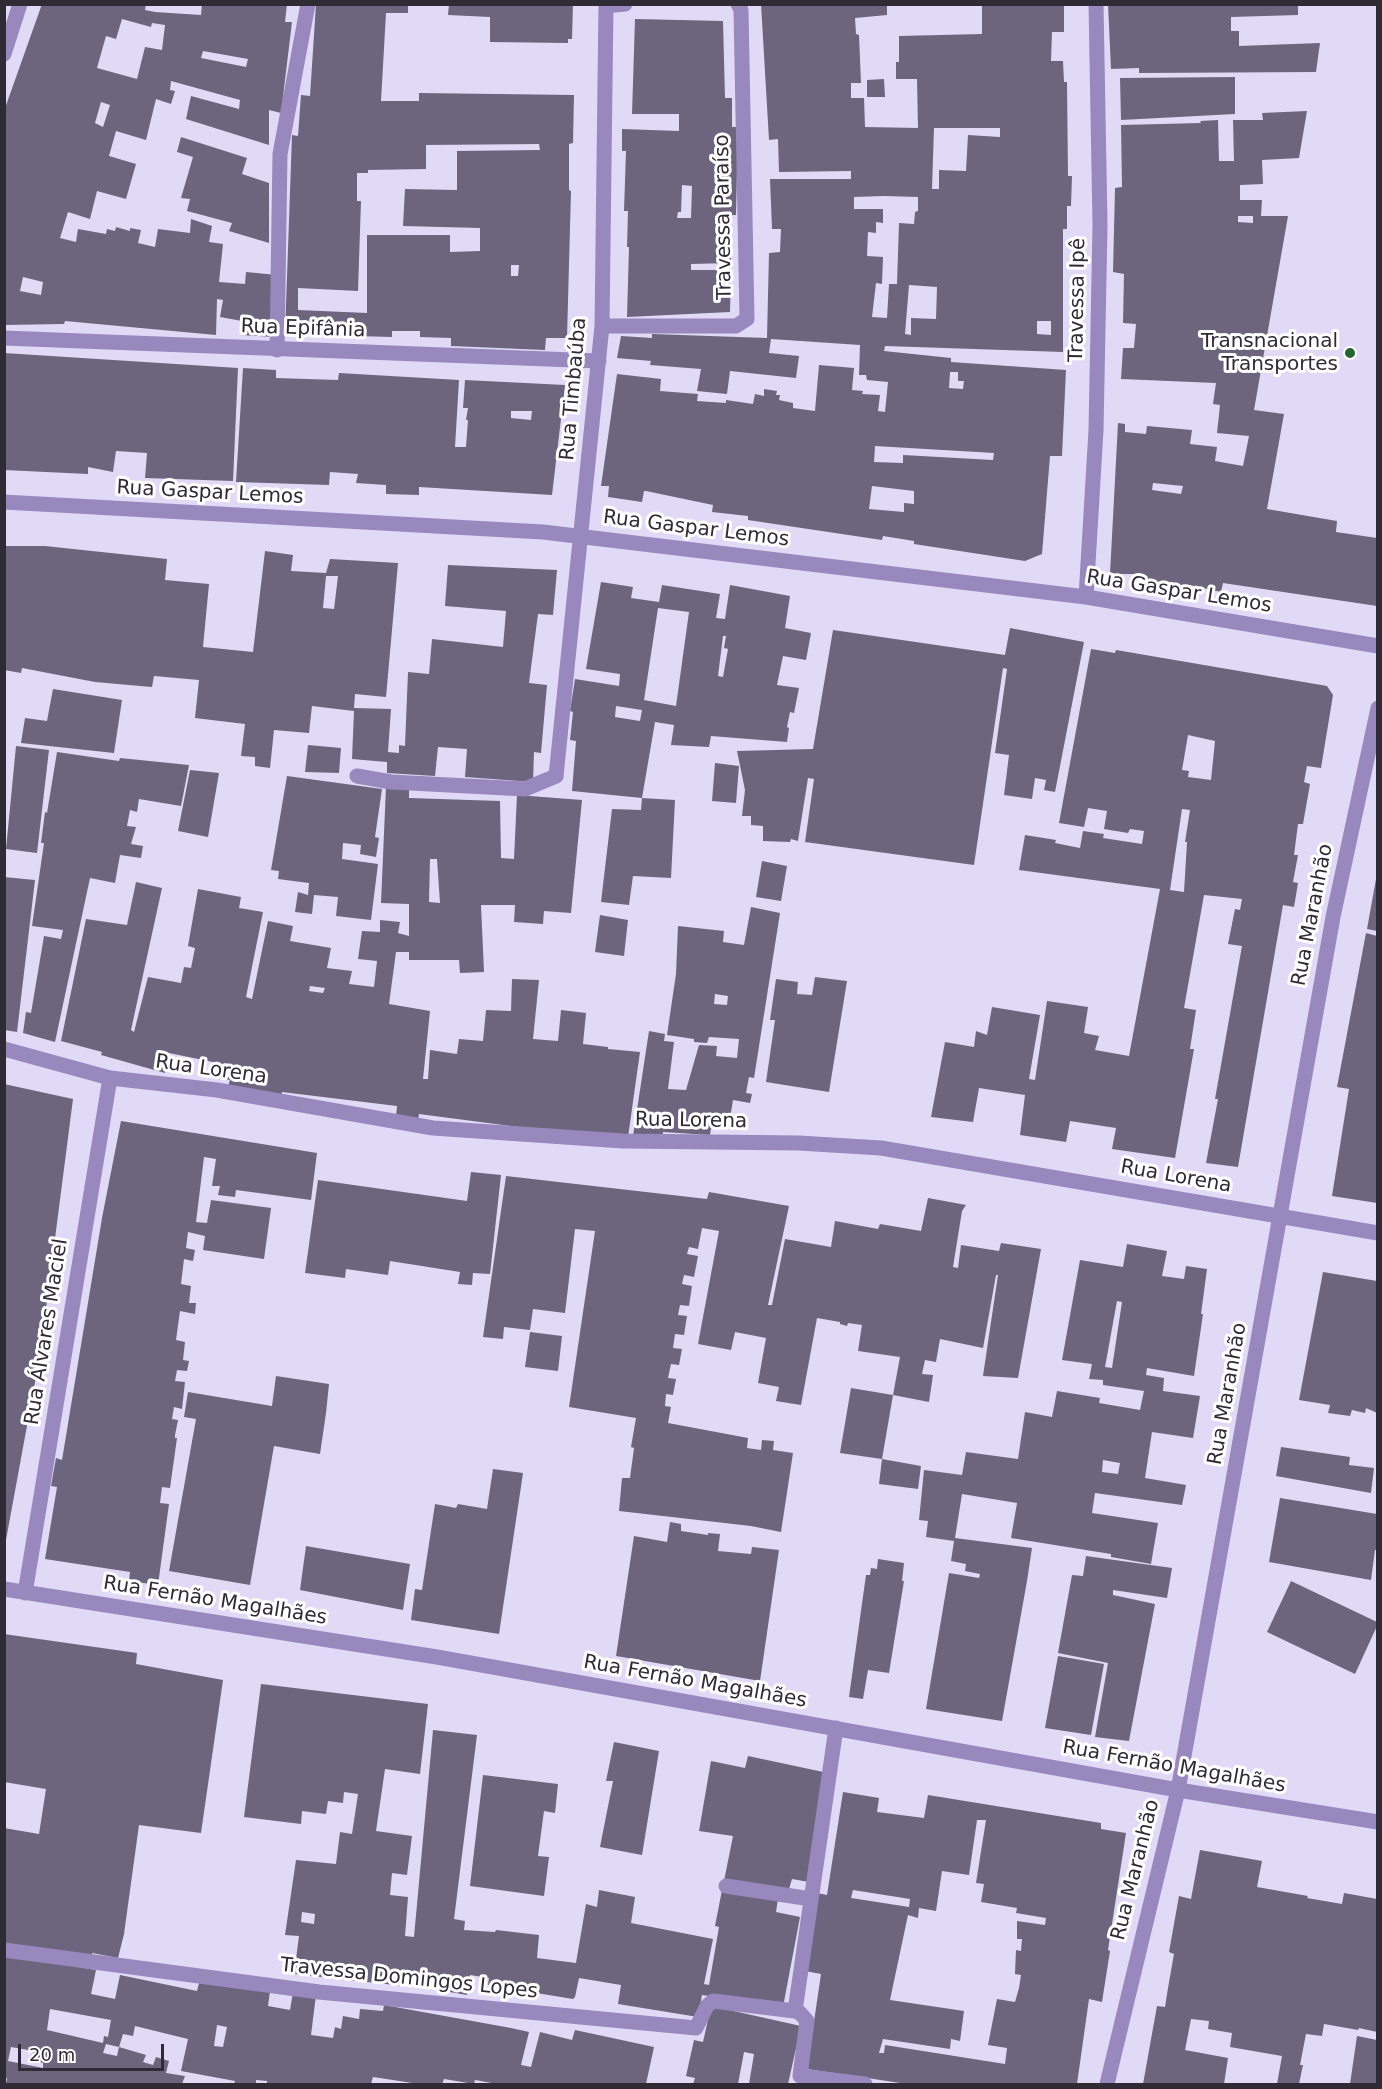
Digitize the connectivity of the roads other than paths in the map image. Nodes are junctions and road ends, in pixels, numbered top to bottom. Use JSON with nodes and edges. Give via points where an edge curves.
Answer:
{"nodes":[{"id":1,"x":20,"y":4,"type":"edge"},
{"id":2,"x":308,"y":4,"type":"edge"},
{"id":3,"x":625,"y":4,"type":"edge"},
{"id":4,"x":738,"y":4,"type":"edge"},
{"id":5,"x":1096,"y":4,"type":"edge"},
{"id":6,"x":606,"y":5,"type":"edge"},
{"id":7,"x":4,"y":54,"type":"edge"},
{"id":8,"x":602,"y":326,"type":"junction"},
{"id":9,"x":4,"y":338,"type":"edge"},
{"id":10,"x":277,"y":350,"type":"junction"},
{"id":11,"x":599,"y":361,"type":"junction"},
{"id":12,"x":4,"y":502,"type":"edge"},
{"id":13,"x":580,"y":536,"type":"junction"},
{"id":14,"x":1086,"y":597,"type":"junction"},
{"id":15,"x":1377,"y":646,"type":"edge"},
{"id":16,"x":1377,"y":708,"type":"edge"},
{"id":17,"x":357,"y":776,"type":"dead end"},
{"id":18,"x":4,"y":1049,"type":"edge"},
{"id":19,"x":110,"y":1078,"type":"junction"},
{"id":20,"x":1281,"y":1216,"type":"junction"},
{"id":21,"x":1377,"y":1233,"type":"edge"},
{"id":22,"x":4,"y":1590,"type":"edge"},
{"id":23,"x":25,"y":1593,"type":"junction"},
{"id":24,"x":836,"y":1728,"type":"junction"},
{"id":25,"x":1178,"y":1790,"type":"junction"},
{"id":26,"x":1377,"y":1822,"type":"edge"},
{"id":27,"x":726,"y":1886,"type":"dead end"},
{"id":28,"x":811,"y":1899,"type":"junction"},
{"id":29,"x":4,"y":1950,"type":"edge"},
{"id":30,"x":795,"y":2011,"type":"junction"},
{"id":31,"x":865,"y":2085,"type":"edge"},
{"id":32,"x":1107,"y":2085,"type":"edge"}],
"edges":[{"from":1,"to":7,"type":"street"},
{"from":2,"to":10,"type":"street","via":[[280,154]]},
{"from":3,"to":6,"type":"street"},
{"from":4,"to":8,"type":"street","name":"Travessa Paraíso","via":[[747,319],[736,326]]},
{"from":5,"to":14,"type":"street","name":"Travessa Ipê","via":[[1100,248],[1096,430]]},
{"from":6,"to":8,"type":"street","name":"Rua Timbaúba"},
{"from":8,"to":11,"type":"street","name":"Rua Timbaúba"},
{"from":9,"to":10,"type":"street","name":"Rua Epifânia"},
{"from":10,"to":11,"type":"street","name":"Rua Epifânia"},
{"from":11,"to":13,"type":"street","name":"Rua Timbaúba"},
{"from":12,"to":13,"type":"street","name":"Rua Gaspar Lemos"},
{"from":13,"to":14,"type":"street","name":"Rua Gaspar Lemos"},
{"from":13,"to":17,"type":"street","name":"Rua Timbaúba","via":[[556,776],[525,789],[391,783]]},
{"from":14,"to":15,"type":"street","name":"Rua Gaspar Lemos"},
{"from":16,"to":20,"type":"street","name":"Rua Maranhão","via":[[1333,917]]},
{"from":18,"to":19,"type":"street","name":"Rua Lorena"},
{"from":19,"to":20,"type":"street","name":"Rua Lorena","via":[[217,1090],[433,1128],[622,1141],[880,1148]]},
{"from":19,"to":23,"type":"street","name":"Rua Álvares Maciel"},
{"from":20,"to":21,"type":"street","name":"Rua Lorena"},
{"from":20,"to":25,"type":"street","name":"Rua Maranhão"},
{"from":22,"to":23,"type":"street","name":"Rua Fernão Magalhães"},
{"from":23,"to":24,"type":"street","name":"Rua Fernão Magalhães","via":[[437,1658]]},
{"from":24,"to":25,"type":"street","name":"Rua Fernão Magalhães"},
{"from":24,"to":28,"type":"street"},
{"from":25,"to":26,"type":"street","name":"Rua Fernão Magalhães"},
{"from":25,"to":32,"type":"street","name":"Rua Maranhão"},
{"from":27,"to":28,"type":"street"},
{"from":28,"to":30,"type":"street"},
{"from":29,"to":30,"type":"street","name":"Travessa Domingos Lopes","via":[[319,1992],[696,2028],[713,2001]]},
{"from":30,"to":31,"type":"street","via":[[807,2020],[800,2076]]}]}
